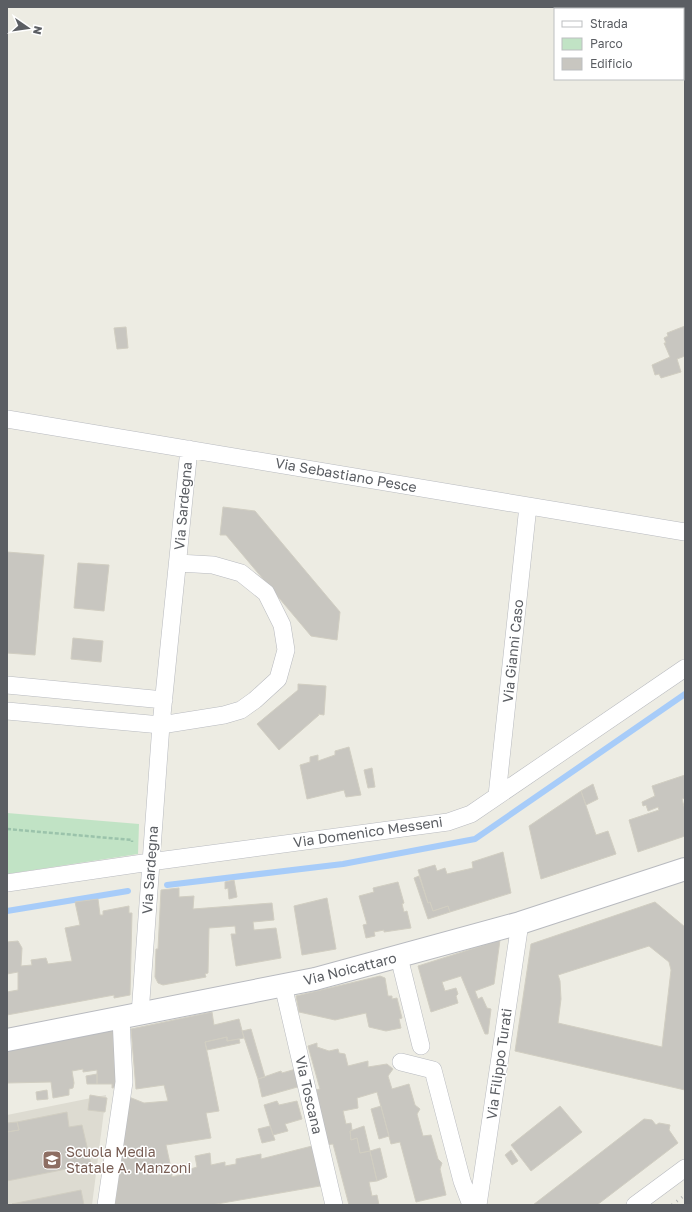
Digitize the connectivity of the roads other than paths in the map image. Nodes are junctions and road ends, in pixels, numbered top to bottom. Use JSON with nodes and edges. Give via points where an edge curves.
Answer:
{"nodes":[{"id":1,"x":7,"y":419,"type":"edge"},
{"id":2,"x":189,"y":449,"type":"junction"},
{"id":3,"x":528,"y":506,"type":"junction"},
{"id":4,"x":685,"y":532,"type":"edge"},
{"id":5,"x":178,"y":563,"type":"junction"},
{"id":6,"x":685,"y":668,"type":"edge"},
{"id":7,"x":7,"y":685,"type":"edge"},
{"id":8,"x":164,"y":700,"type":"junction"},
{"id":9,"x":7,"y":711,"type":"edge"},
{"id":10,"x":161,"y":725,"type":"junction"},
{"id":11,"x":497,"y":796,"type":"junction"},
{"id":12,"x":150,"y":862,"type":"junction"},
{"id":13,"x":685,"y":869,"type":"edge"},
{"id":14,"x":7,"y":883,"type":"edge"},
{"id":15,"x":520,"y":923,"type":"junction"},
{"id":16,"x":399,"y":957,"type":"junction"},
{"id":17,"x":283,"y":985,"type":"junction"},
{"id":18,"x":130,"y":1016,"type":"junction"},
{"id":19,"x":7,"y":1040,"type":"edge"},
{"id":20,"x":421,"y":1046,"type":"dead end"},
{"id":21,"x":401,"y":1062,"type":"dead end"},
{"id":22,"x":685,"y":1168,"type":"edge"},
{"id":23,"x":106,"y":1205,"type":"edge"},
{"id":24,"x":334,"y":1205,"type":"edge"},
{"id":25,"x":471,"y":1205,"type":"edge"},
{"id":26,"x":478,"y":1205,"type":"edge"},
{"id":27,"x":635,"y":1205,"type":"edge"}],
"edges":[{"from":1,"to":2,"type":"street","name":"Via Sebastiano Pesce"},
{"from":2,"to":3,"type":"street","name":"Via Sebastiano Pesce"},
{"from":2,"to":5,"type":"street","name":"Via Sardegna"},
{"from":3,"to":4,"type":"street","name":"Via Sebastiano Pesce"},
{"from":3,"to":11,"type":"street","name":"Via Gianni Caso"},
{"from":5,"to":8,"type":"street","name":"Via Sardegna"},
{"from":5,"to":10,"type":"street","name":"Via Sardegna","via":[[213,565],[241,573],[266,593],[282,625],[286,650],[278,679],[241,710]]},
{"from":6,"to":11,"type":"street","name":"Via Domenico Messeni"},
{"from":7,"to":8,"type":"street"},
{"from":8,"to":10,"type":"street","name":"Via Sardegna"},
{"from":9,"to":10,"type":"street"},
{"from":10,"to":12,"type":"street","name":"Via Sardegna"},
{"from":11,"to":12,"type":"street","name":"Via Domenico Messeni","via":[[471,814],[448,822]]},
{"from":12,"to":14,"type":"street","name":"Via Domenico Messeni"},
{"from":12,"to":18,"type":"street","name":"Via Sardegna"},
{"from":13,"to":15,"type":"street","name":"Via Noicattaro"},
{"from":15,"to":16,"type":"street","name":"Via Noicattaro"},
{"from":15,"to":26,"type":"street","name":"Via Filippo Turati"},
{"from":16,"to":17,"type":"street","name":"Via Noicattaro"},
{"from":16,"to":20,"type":"street"},
{"from":17,"to":18,"type":"street","name":"Via Noicattaro"},
{"from":17,"to":24,"type":"street","name":"Via Toscana"},
{"from":18,"to":19,"type":"street","name":"Via Noicattaro"},
{"from":18,"to":23,"type":"street","name":"Via Sardegna","via":[[124,1082]]},
{"from":21,"to":25,"type":"street","via":[[433,1070],[462,1181]]},
{"from":22,"to":27,"type":"street"}]}
